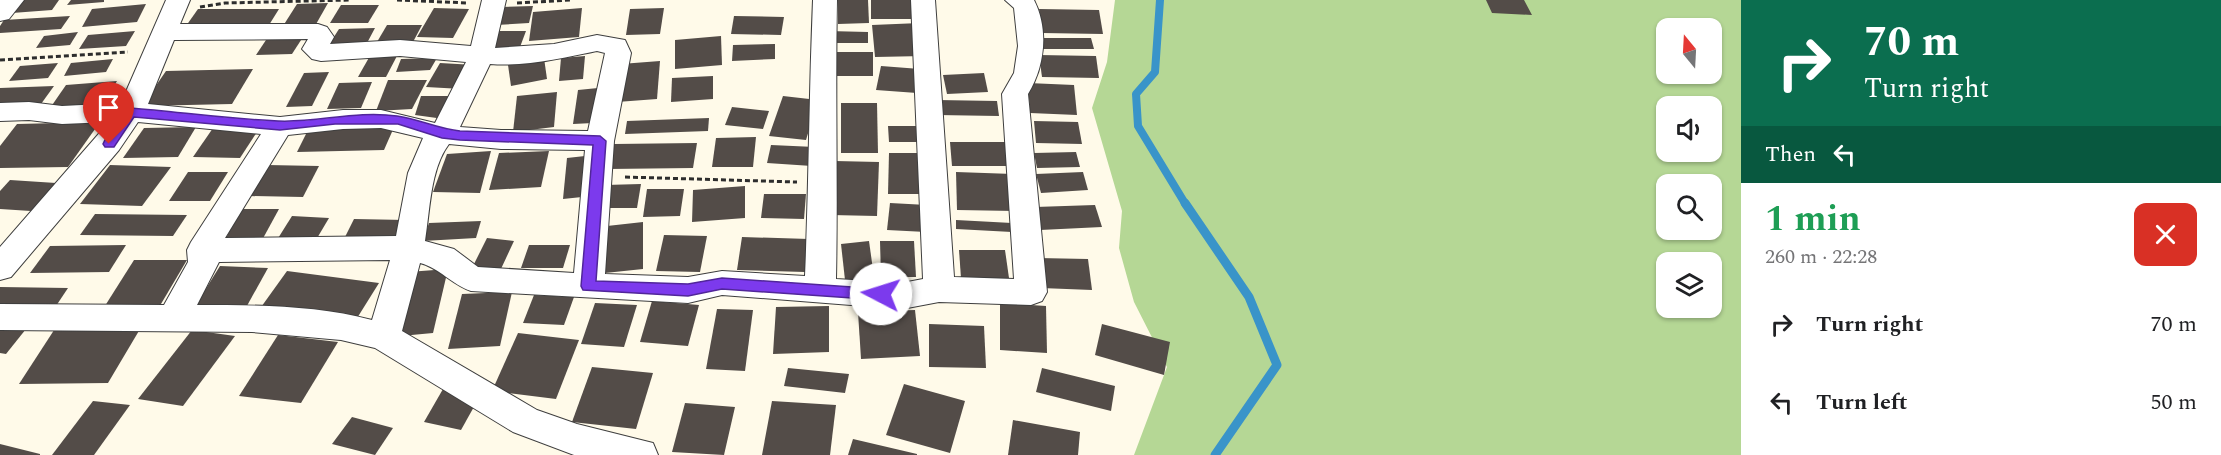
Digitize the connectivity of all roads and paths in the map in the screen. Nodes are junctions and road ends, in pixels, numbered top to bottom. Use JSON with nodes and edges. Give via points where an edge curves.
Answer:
{"nodes":[{"id":1,"x":12,"y":0,"type":"edge"},
{"id":2,"x":349,"y":0,"type":"edge"},
{"id":3,"x":494,"y":0,"type":"edge"},
{"id":4,"x":825,"y":0,"type":"edge"},
{"id":5,"x":923,"y":0,"type":"edge"},
{"id":6,"x":1017,"y":0,"type":"edge"},
{"id":7,"x":177,"y":3,"type":"edge"},
{"id":8,"x":0,"y":14,"type":"edge"},
{"id":9,"x":159,"y":41,"type":"junction"},
{"id":10,"x":481,"y":56,"type":"junction"},
{"id":11,"x":0,"y":60,"type":"edge"},
{"id":12,"x":0,"y":112,"type":"edge"},
{"id":13,"x":131,"y":112,"type":"junction"},
{"id":14,"x":280,"y":126,"type":"junction"},
{"id":15,"x":442,"y":134,"type":"junction"},
{"id":16,"x":600,"y":141,"type":"junction"},
{"id":17,"x":597,"y":177,"type":"junction"},
{"id":18,"x":824,"y":182,"type":"junction"},
{"id":19,"x":409,"y":248,"type":"junction"},
{"id":20,"x":202,"y":250,"type":"junction"},
{"id":21,"x":0,"y":268,"type":"edge"},
{"id":22,"x":588,"y":286,"type":"junction"},
{"id":23,"x":820,"y":289,"type":"junction"},
{"id":24,"x":939,"y":289,"type":"junction"},
{"id":25,"x":0,"y":317,"type":"edge"},
{"id":26,"x":173,"y":318,"type":"junction"},
{"id":27,"x":384,"y":337,"type":"junction"},
{"id":28,"x":640,"y":455,"type":"edge"}],
"edges":[{"from":1,"to":8,"type":"street"},
{"from":2,"to":7,"type":"path","via":[[201,7]]},
{"from":3,"to":10,"type":"street"},
{"from":4,"to":18,"type":"street"},
{"from":5,"to":24,"type":"street"},
{"from":6,"to":24,"type":"street","via":[[1026,6],[1030,32],[1027,75],[1015,94],[1031,292]]},
{"from":7,"to":9,"type":"street"},
{"from":9,"to":10,"type":"street","via":[[303,31],[322,37],[315,49],[321,53],[400,48]]},
{"from":9,"to":11,"type":"path"},
{"from":9,"to":13,"type":"street"},
{"from":10,"to":15,"type":"street"},
{"from":10,"to":16,"type":"street","via":[[554,52],[597,43],[616,46],[617,63]]},
{"from":12,"to":13,"type":"street"},
{"from":13,"to":14,"type":"street"},
{"from":13,"to":21,"type":"street","via":[[109,144]]},
{"from":14,"to":15,"type":"street","via":[[335,120],[399,120]]},
{"from":14,"to":20,"type":"street"},
{"from":15,"to":16,"type":"street"},
{"from":15,"to":19,"type":"street","via":[[431,148],[422,173]]},
{"from":16,"to":17,"type":"street"},
{"from":17,"to":18,"type":"path"},
{"from":17,"to":22,"type":"street"},
{"from":18,"to":23,"type":"street"},
{"from":19,"to":20,"type":"street"},
{"from":19,"to":22,"type":"street","via":[[443,257],[471,279]]},
{"from":19,"to":27,"type":"street"},
{"from":20,"to":26,"type":"street","via":[[204,262]]},
{"from":22,"to":23,"type":"street","via":[[688,290],[722,284]]},
{"from":23,"to":24,"type":"street","via":[[902,296]]},
{"from":25,"to":26,"type":"street"},
{"from":26,"to":27,"type":"street","via":[[318,322]]},
{"from":27,"to":28,"type":"street","via":[[525,421],[577,440]]}]}
